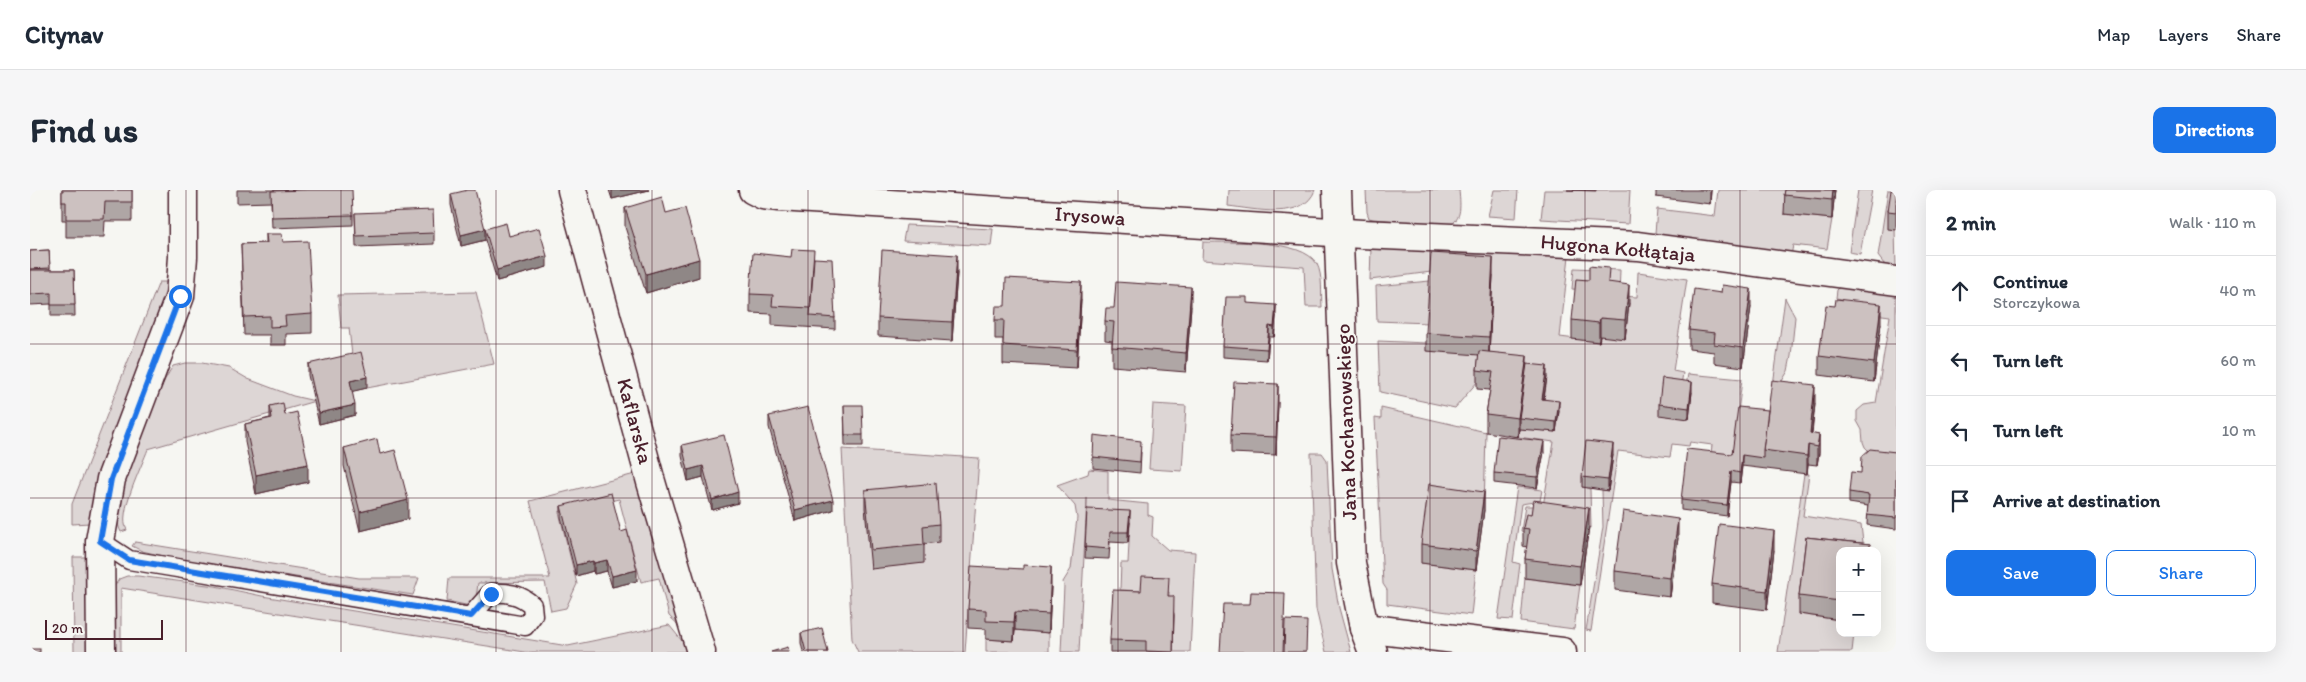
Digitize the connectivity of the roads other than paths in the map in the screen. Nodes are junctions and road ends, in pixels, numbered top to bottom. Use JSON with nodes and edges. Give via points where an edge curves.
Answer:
{"nodes":[{"id":1,"x":183,"y":190,"type":"edge"},
{"id":2,"x":572,"y":190,"type":"edge"},
{"id":3,"x":753,"y":190,"type":"edge"},
{"id":4,"x":1337,"y":190,"type":"edge"},
{"id":5,"x":911,"y":198,"type":"edge"},
{"id":6,"x":1338,"y":232,"type":"junction"},
{"id":7,"x":1896,"y":281,"type":"edge"},
{"id":8,"x":100,"y":541,"type":"junction"},
{"id":9,"x":471,"y":616,"type":"dead end"},
{"id":10,"x":1369,"y":640,"type":"edge"},
{"id":11,"x":101,"y":652,"type":"edge"},
{"id":12,"x":701,"y":652,"type":"edge"},
{"id":13,"x":1562,"y":652,"type":"edge"}],
"edges":[{"from":1,"to":8,"type":"street","via":[[180,296],[111,479]]},
{"from":2,"to":12,"type":"street","name":"Kaflarska"},
{"from":3,"to":5,"type":"street","name":"Irysowa","via":[[779,197]]},
{"from":4,"to":6,"type":"street","name":"Jana Kochanowskiego"},
{"from":5,"to":6,"type":"street","name":"Irysowa"},
{"from":6,"to":7,"type":"street","name":"Hugona Kołłątaja","via":[[1638,246]]},
{"from":6,"to":10,"type":"street","name":"Jana Kochanowskiego","via":[[1351,563]]},
{"from":8,"to":9,"type":"lane","via":[[129,560]]},
{"from":8,"to":11,"type":"street"},
{"from":10,"to":13,"type":"street"}]}
